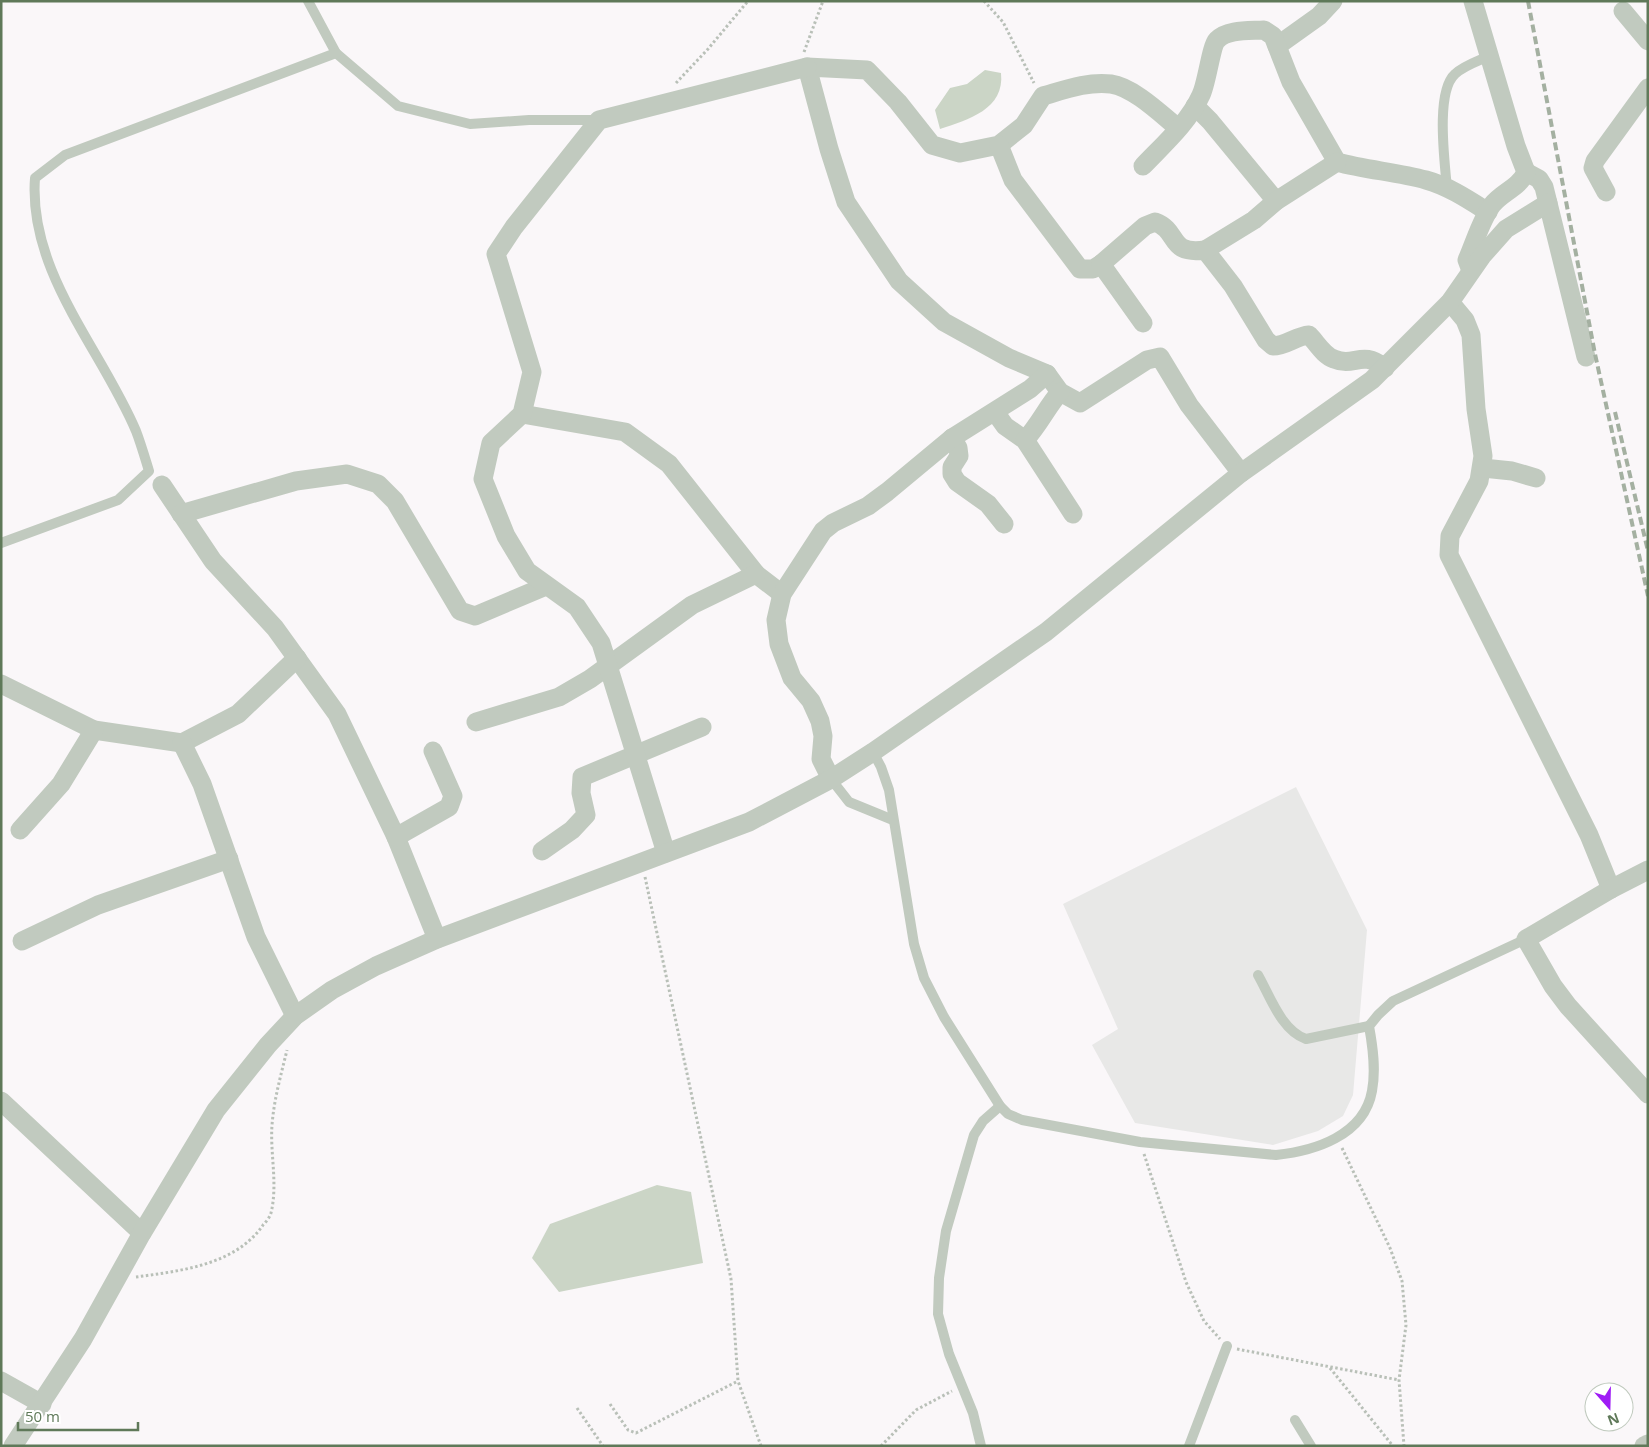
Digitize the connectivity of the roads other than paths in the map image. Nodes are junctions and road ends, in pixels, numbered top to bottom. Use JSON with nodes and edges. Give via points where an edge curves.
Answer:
{"nodes":[{"id":1,"x":308,"y":1,"type":"edge"},
{"id":2,"x":1333,"y":1,"type":"edge"},
{"id":3,"x":1473,"y":1,"type":"edge"},
{"id":4,"x":1623,"y":11,"type":"dead end"},
{"id":5,"x":1648,"y":41,"type":"edge"},
{"id":6,"x":1277,"y":46,"type":"junction"},
{"id":7,"x":336,"y":53,"type":"junction"},
{"id":8,"x":1489,"y":56,"type":"junction"},
{"id":9,"x":807,"y":67,"type":"junction"},
{"id":10,"x":1648,"y":88,"type":"edge"},
{"id":11,"x":1195,"y":106,"type":"junction"},
{"id":12,"x":599,"y":120,"type":"junction"},
{"id":13,"x":1178,"y":128,"type":"junction"},
{"id":14,"x":999,"y":145,"type":"junction"},
{"id":15,"x":1337,"y":162,"type":"junction"},
{"id":16,"x":1143,"y":166,"type":"dead end"},
{"id":17,"x":1526,"y":172,"type":"junction"},
{"id":18,"x":1447,"y":189,"type":"junction"},
{"id":19,"x":1606,"y":192,"type":"dead end"},
{"id":20,"x":1276,"y":201,"type":"junction"},
{"id":21,"x":1548,"y":203,"type":"junction"},
{"id":22,"x":1488,"y":212,"type":"junction"},
{"id":23,"x":1205,"y":250,"type":"junction"},
{"id":24,"x":1101,"y":264,"type":"junction"},
{"id":25,"x":1471,"y":271,"type":"junction"},
{"id":26,"x":1450,"y":302,"type":"junction"},
{"id":27,"x":1143,"y":322,"type":"dead end"},
{"id":28,"x":1586,"y":358,"type":"dead end"},
{"id":29,"x":1385,"y":368,"type":"junction"},
{"id":30,"x":1048,"y":374,"type":"junction"},
{"id":31,"x":1060,"y":392,"type":"junction"},
{"id":32,"x":995,"y":412,"type":"junction"},
{"id":33,"x":522,"y":414,"type":"junction"},
{"id":34,"x":952,"y":438,"type":"junction"},
{"id":35,"x":1025,"y":440,"type":"junction"},
{"id":36,"x":1483,"y":468,"type":"junction"},
{"id":37,"x":1241,"y":472,"type":"junction"},
{"id":38,"x":1536,"y":478,"type":"dead end"},
{"id":39,"x":162,"y":486,"type":"dead end"},
{"id":40,"x":181,"y":514,"type":"junction"},
{"id":41,"x":1073,"y":514,"type":"dead end"},
{"id":42,"x":1004,"y":524,"type":"dead end"},
{"id":43,"x":1,"y":543,"type":"edge"},
{"id":44,"x":756,"y":574,"type":"junction"},
{"id":45,"x":546,"y":586,"type":"junction"},
{"id":46,"x":782,"y":594,"type":"junction"},
{"id":47,"x":297,"y":658,"type":"junction"},
{"id":48,"x":608,"y":666,"type":"junction"},
{"id":49,"x":1,"y":684,"type":"edge"},
{"id":50,"x":476,"y":722,"type":"dead end"},
{"id":51,"x":702,"y":727,"type":"dead end"},
{"id":52,"x":94,"y":730,"type":"junction"},
{"id":53,"x":182,"y":743,"type":"junction"},
{"id":54,"x":433,"y":751,"type":"dead end"},
{"id":55,"x":873,"y":752,"type":"junction"},
{"id":56,"x":636,"y":753,"type":"junction"},
{"id":57,"x":830,"y":779,"type":"junction"},
{"id":58,"x":894,"y":820,"type":"junction"},
{"id":59,"x":20,"y":830,"type":"dead end"},
{"id":60,"x":396,"y":836,"type":"junction"},
{"id":61,"x":542,"y":851,"type":"dead end"},
{"id":62,"x":666,"y":853,"type":"junction"},
{"id":63,"x":229,"y":859,"type":"junction"},
{"id":64,"x":1648,"y":870,"type":"edge"},
{"id":65,"x":1610,"y":889,"type":"junction"},
{"id":66,"x":437,"y":939,"type":"junction"},
{"id":67,"x":1526,"y":940,"type":"junction"},
{"id":68,"x":22,"y":941,"type":"dead end"},
{"id":69,"x":1258,"y":975,"type":"dead end"},
{"id":70,"x":295,"y":1016,"type":"junction"},
{"id":71,"x":1369,"y":1026,"type":"junction"},
{"id":72,"x":1648,"y":1094,"type":"edge"},
{"id":73,"x":1,"y":1100,"type":"edge"},
{"id":74,"x":1000,"y":1106,"type":"junction"},
{"id":75,"x":142,"y":1233,"type":"junction"},
{"id":76,"x":1227,"y":1346,"type":"road end"},
{"id":77,"x":1,"y":1381,"type":"edge"},
{"id":78,"x":42,"y":1404,"type":"junction"},
{"id":79,"x":1294,"y":1420,"type":"dead end"},
{"id":80,"x":1648,"y":1444,"type":"edge"},
{"id":81,"x":13,"y":1446,"type":"edge"},
{"id":82,"x":981,"y":1446,"type":"edge"},
{"id":83,"x":1189,"y":1446,"type":"edge"},
{"id":84,"x":1312,"y":1446,"type":"edge"},
{"id":85,"x":1644,"y":1446,"type":"edge"}],
"edges":[{"from":1,"to":7,"type":"lane"},
{"from":2,"to":6,"type":"street","via":[[1319,16]]},
{"from":3,"to":8,"type":"street"},
{"from":4,"to":5,"type":"street"},
{"from":6,"to":11,"type":"street","via":[[1270,32],[1264,30],[1226,34],[1218,39],[1202,94]]},
{"from":6,"to":15,"type":"street","via":[[1291,82]]},
{"from":7,"to":12,"type":"lane","via":[[398,106],[470,124]]},
{"from":7,"to":43,"type":"lane","via":[[65,155],[35,178],[37,222],[54,275],[135,431],[149,471],[118,500]]},
{"from":8,"to":17,"type":"street"},
{"from":8,"to":18,"type":"lane","via":[[1453,75],[1446,92],[1442,106]]},
{"from":9,"to":12,"type":"street"},
{"from":9,"to":14,"type":"street","via":[[867,70],[898,102],[932,146],[960,153]]},
{"from":9,"to":30,"type":"street","via":[[846,202],[899,281],[944,322],[1008,358]]},
{"from":10,"to":19,"type":"street","via":[[1595,161],[1593,168]]},
{"from":11,"to":13,"type":"street"},
{"from":11,"to":20,"type":"street"},
{"from":12,"to":33,"type":"street","via":[[496,254],[532,372]]},
{"from":13,"to":14,"type":"street","via":[[1143,99],[1111,84],[1076,86],[1043,96],[1024,125]]},
{"from":13,"to":16,"type":"street"},
{"from":14,"to":24,"type":"street","via":[[1013,180],[1080,269],[1093,269]]},
{"from":15,"to":18,"type":"street","via":[[1425,180]]},
{"from":15,"to":20,"type":"street"},
{"from":17,"to":21,"type":"street","via":[[1539,179]]},
{"from":17,"to":22,"type":"street","via":[[1522,181],[1493,204]]},
{"from":18,"to":22,"type":"street"},
{"from":20,"to":23,"type":"street","via":[[1254,220]]},
{"from":21,"to":25,"type":"street","via":[[1506,229]]},
{"from":21,"to":28,"type":"street"},
{"from":22,"to":25,"type":"street","via":[[1467,260]]},
{"from":23,"to":24,"type":"street","via":[[1190,252],[1181,248],[1162,224],[1155,222],[1145,226]]},
{"from":23,"to":29,"type":"street","via":[[1273,346],[1309,335],[1333,359],[1342,362],[1374,359]]},
{"from":24,"to":27,"type":"street"},
{"from":25,"to":26,"type":"street"},
{"from":26,"to":29,"type":"street"},
{"from":26,"to":36,"type":"street","via":[[1465,320],[1471,335]]},
{"from":29,"to":37,"type":"street"},
{"from":30,"to":31,"type":"street"},
{"from":30,"to":32,"type":"street"},
{"from":31,"to":35,"type":"street"},
{"from":31,"to":37,"type":"street","via":[[1080,403],[1147,360],[1160,357],[1189,405]]},
{"from":32,"to":34,"type":"street"},
{"from":32,"to":35,"type":"street","via":[[1005,426]]},
{"from":33,"to":44,"type":"street","via":[[625,432],[669,464]]},
{"from":33,"to":45,"type":"street","via":[[491,443],[483,479],[506,536],[527,571]]},
{"from":34,"to":42,"type":"street","via":[[960,456],[952,467],[952,474],[957,482],[988,504]]},
{"from":34,"to":46,"type":"street","via":[[868,506],[823,531]]},
{"from":35,"to":41,"type":"street"},
{"from":36,"to":38,"type":"street"},
{"from":36,"to":65,"type":"street","via":[[1450,536],[1449,556],[1589,835]]},
{"from":37,"to":55,"type":"street","via":[[1078,607]]},
{"from":39,"to":40,"type":"street"},
{"from":40,"to":45,"type":"street","via":[[296,480],[347,474],[378,484],[394,501],[460,611],[475,616]]},
{"from":40,"to":47,"type":"street","via":[[213,561],[275,628]]},
{"from":44,"to":46,"type":"street"},
{"from":44,"to":48,"type":"street","via":[[692,605]]},
{"from":45,"to":48,"type":"street","via":[[577,607],[601,643]]},
{"from":46,"to":57,"type":"street","via":[[776,620],[778,644],[792,678],[810,701],[820,721],[822,759]]},
{"from":47,"to":53,"type":"street","via":[[238,714]]},
{"from":47,"to":60,"type":"street","via":[[337,714]]},
{"from":48,"to":50,"type":"street","via":[[559,697]]},
{"from":48,"to":56,"type":"street"},
{"from":49,"to":52,"type":"street"},
{"from":51,"to":56,"type":"street"},
{"from":52,"to":53,"type":"street"},
{"from":52,"to":59,"type":"street","via":[[61,784]]},
{"from":53,"to":63,"type":"street","via":[[202,784]]},
{"from":54,"to":60,"type":"street","via":[[453,796],[449,807]]},
{"from":55,"to":57,"type":"street"},
{"from":55,"to":58,"type":"lane","via":[[882,767]]},
{"from":56,"to":61,"type":"street","via":[[582,777],[581,793],[586,815],[572,830]]},
{"from":56,"to":62,"type":"street"},
{"from":57,"to":58,"type":"lane","via":[[849,802]]},
{"from":57,"to":62,"type":"street","via":[[749,822]]},
{"from":58,"to":74,"type":"lane","via":[[914,944],[924,978],[944,1017]]},
{"from":60,"to":66,"type":"street"},
{"from":62,"to":66,"type":"street"},
{"from":63,"to":68,"type":"street","via":[[98,905]]},
{"from":63,"to":70,"type":"street","via":[[256,937]]},
{"from":64,"to":65,"type":"street"},
{"from":65,"to":67,"type":"street"},
{"from":66,"to":70,"type":"street","via":[[376,966],[332,990]]},
{"from":67,"to":71,"type":"lane","via":[[1393,1001]]},
{"from":67,"to":72,"type":"street","via":[[1568,1006]]},
{"from":69,"to":71,"type":"lane","via":[[1283,1020],[1296,1035],[1306,1039]]},
{"from":70,"to":75,"type":"street","via":[[216,1110]]},
{"from":71,"to":74,"type":"lane","via":[[1374,1060],[1372,1093],[1354,1125],[1338,1138],[1297,1153],[1276,1155],[1140,1142],[1022,1120]]},
{"from":73,"to":75,"type":"street"},
{"from":74,"to":82,"type":"lane","via":[[983,1121],[974,1135],[948,1222],[939,1278],[938,1314],[949,1354],[973,1413]]},
{"from":75,"to":78,"type":"street","via":[[83,1339]]},
{"from":76,"to":83,"type":"lane"},
{"from":77,"to":78,"type":"street"},
{"from":78,"to":81,"type":"street"},
{"from":79,"to":84,"type":"lane"},
{"from":80,"to":85,"type":"street"}]}
